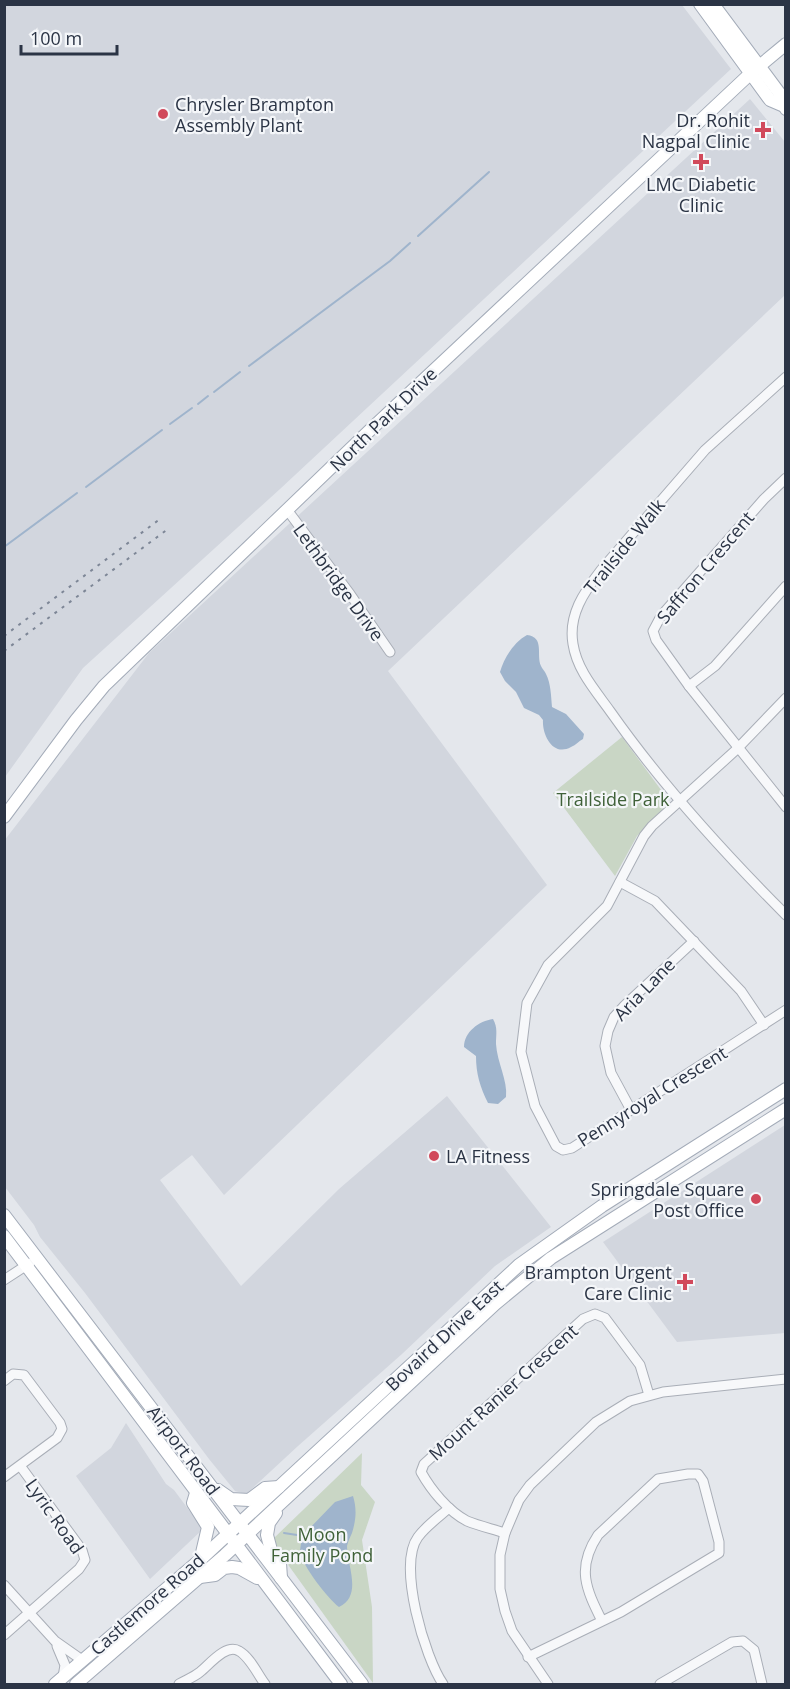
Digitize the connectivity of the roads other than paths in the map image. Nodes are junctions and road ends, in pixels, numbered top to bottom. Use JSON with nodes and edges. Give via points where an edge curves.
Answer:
{"nodes":[{"id":1,"x":700,"y":4,"type":"edge"},
{"id":2,"x":713,"y":4,"type":"edge"},
{"id":3,"x":786,"y":44,"type":"edge"},
{"id":4,"x":755,"y":70,"type":"junction"},
{"id":5,"x":785,"y":107,"type":"edge"},
{"id":6,"x":786,"y":377,"type":"edge"},
{"id":7,"x":786,"y":478,"type":"edge"},
{"id":8,"x":288,"y":511,"type":"junction"},
{"id":9,"x":786,"y":586,"type":"edge"},
{"id":10,"x":390,"y":652,"type":"dead end"},
{"id":11,"x":689,"y":687,"type":"junction"},
{"id":12,"x":786,"y":698,"type":"edge"},
{"id":13,"x":737,"y":749,"type":"junction"},
{"id":14,"x":679,"y":801,"type":"junction"},
{"id":15,"x":786,"y":807,"type":"edge"},
{"id":16,"x":4,"y":817,"type":"edge"},
{"id":17,"x":620,"y":882,"type":"junction"},
{"id":18,"x":786,"y":915,"type":"edge"},
{"id":19,"x":694,"y":941,"type":"junction"},
{"id":20,"x":786,"y":1010,"type":"edge"},
{"id":21,"x":765,"y":1025,"type":"junction"},
{"id":22,"x":786,"y":1089,"type":"edge"},
{"id":23,"x":786,"y":1109,"type":"edge"},
{"id":24,"x":631,"y":1110,"type":"junction"},
{"id":25,"x":602,"y":1206,"type":"junction"},
{"id":26,"x":4,"y":1215,"type":"edge"},
{"id":27,"x":604,"y":1223,"type":"junction"},
{"id":28,"x":4,"y":1236,"type":"edge"},
{"id":29,"x":32,"y":1262,"type":"junction"},
{"id":30,"x":4,"y":1281,"type":"edge"},
{"id":31,"x":786,"y":1379,"type":"edge"},
{"id":32,"x":4,"y":1381,"type":"edge"},
{"id":33,"x":649,"y":1395,"type":"junction"},
{"id":34,"x":21,"y":1467,"type":"junction"},
{"id":35,"x":4,"y":1477,"type":"edge"},
{"id":36,"x":210,"y":1485,"type":"junction"},
{"id":37,"x":196,"y":1492,"type":"junction"},
{"id":38,"x":283,"y":1492,"type":"junction"},
{"id":39,"x":449,"y":1508,"type":"junction"},
{"id":40,"x":239,"y":1523,"type":"junction"},
{"id":41,"x":505,"y":1533,"type":"junction"},
{"id":42,"x":228,"y":1534,"type":"junction"},
{"id":43,"x":247,"y":1534,"type":"junction"},
{"id":44,"x":236,"y":1545,"type":"junction"},
{"id":45,"x":201,"y":1559,"type":"junction"},
{"id":46,"x":200,"y":1577,"type":"junction"},
{"id":47,"x":281,"y":1578,"type":"junction"},
{"id":48,"x":266,"y":1584,"type":"junction"},
{"id":49,"x":4,"y":1585,"type":"edge"},
{"id":50,"x":29,"y":1613,"type":"junction"},
{"id":51,"x":602,"y":1621,"type":"junction"},
{"id":52,"x":4,"y":1635,"type":"edge"},
{"id":53,"x":55,"y":1641,"type":"junction"},
{"id":54,"x":528,"y":1657,"type":"junction"},
{"id":55,"x":82,"y":1660,"type":"junction"},
{"id":56,"x":59,"y":1681,"type":"edge"},
{"id":57,"x":76,"y":1684,"type":"edge"},
{"id":58,"x":179,"y":1684,"type":"edge"},
{"id":59,"x":265,"y":1684,"type":"edge"},
{"id":60,"x":341,"y":1684,"type":"edge"},
{"id":61,"x":362,"y":1684,"type":"edge"},
{"id":62,"x":443,"y":1684,"type":"edge"},
{"id":63,"x":548,"y":1684,"type":"edge"},
{"id":64,"x":662,"y":1684,"type":"edge"},
{"id":65,"x":762,"y":1684,"type":"edge"}],
"edges":[{"from":1,"to":4,"type":"main road"},
{"from":2,"to":4,"type":"main road"},
{"from":3,"to":4,"type":"main road","name":"North Park Drive"},
{"from":4,"to":5,"type":"main road","via":[[770,100]]},
{"from":4,"to":8,"type":"main road","name":"North Park Drive"},
{"from":6,"to":14,"type":"street","name":"Trailside Walk","via":[[705,450],[601,570],[576,609],[572,643],[578,665]]},
{"from":7,"to":11,"type":"street","name":"Saffron Crescent","via":[[654,628],[656,640]]},
{"from":8,"to":10,"type":"street","name":"Lethbridge Drive"},
{"from":8,"to":16,"type":"main road","name":"North Park Drive","via":[[104,686]]},
{"from":9,"to":11,"type":"street","via":[[715,666]]},
{"from":11,"to":13,"type":"street","name":"Saffron Crescent"},
{"from":12,"to":13,"type":"street","name":"Pennyroyal Crescent"},
{"from":13,"to":14,"type":"street","name":"Pennyroyal Crescent"},
{"from":13,"to":15,"type":"street","name":"Saffron Crescent"},
{"from":14,"to":17,"type":"street","name":"Pennyroyal Crescent","via":[[652,826]]},
{"from":14,"to":18,"type":"street","name":"Trailside Walk"},
{"from":17,"to":19,"type":"street","via":[[655,901]]},
{"from":17,"to":24,"type":"street","name":"Pennyroyal Crescent","via":[[607,906],[548,965],[538,982],[527,1003],[521,1052],[535,1106],[556,1146],[563,1150]]},
{"from":19,"to":21,"type":"street","via":[[741,990]]},
{"from":19,"to":24,"type":"street","name":"Aria Lane","via":[[625,1005],[608,1031],[605,1046],[611,1073]]},
{"from":20,"to":21,"type":"street","name":"Pennyroyal Crescent"},
{"from":21,"to":24,"type":"street","name":"Pennyroyal Crescent"},
{"from":22,"to":25,"type":"main road","name":"Bovaird Drive East"},
{"from":23,"to":27,"type":"main road","name":"Bovaird Drive East"},
{"from":25,"to":27,"type":"main road"},
{"from":25,"to":38,"type":"main road","name":"Bovaird Drive East","via":[[519,1264]]},
{"from":26,"to":29,"type":"main road","name":"Airport Road"},
{"from":27,"to":38,"type":"main road","name":"Bovaird Drive East","via":[[513,1288]]},
{"from":28,"to":29,"type":"main road","name":"Airport Road"},
{"from":29,"to":30,"type":"street"},
{"from":29,"to":36,"type":"main road","name":"Airport Road"},
{"from":29,"to":37,"type":"main road","name":"Airport Road"},
{"from":31,"to":33,"type":"street"},
{"from":32,"to":34,"type":"street","via":[[17,1373],[24,1375],[62,1426],[59,1436]]},
{"from":33,"to":39,"type":"street","name":"Mount Ranier Crescent","via":[[640,1365],[605,1318],[595,1314],[583,1319],[424,1464],[421,1472],[426,1481]]},
{"from":33,"to":41,"type":"street","via":[[607,1413],[542,1472],[519,1500]]},
{"from":34,"to":35,"type":"street"},
{"from":34,"to":50,"type":"street","name":"Lyric Road","via":[[85,1560],[80,1569]]},
{"from":36,"to":38,"type":"main road","via":[[241,1501],[265,1488]]},
{"from":36,"to":40,"type":"main road","name":"Airport Road"},
{"from":37,"to":42,"type":"main road","name":"Airport Road"},
{"from":37,"to":45,"type":"main road","via":[[193,1503],[208,1527]]},
{"from":38,"to":40,"type":"main road","name":"Bovaird Drive East"},
{"from":38,"to":43,"type":"main road","name":"Bovaird Drive East"},
{"from":38,"to":47,"type":"main road","via":[[267,1529],[268,1543],[280,1563]]},
{"from":39,"to":41,"type":"street","name":"Mount Ranier Crescent","via":[[467,1521]]},
{"from":39,"to":62,"type":"street","via":[[417,1538],[411,1556],[412,1591],[422,1638]]},
{"from":40,"to":42,"type":"main road","name":"Castlemore Road"},
{"from":40,"to":43,"type":"main road","name":"Airport Road"},
{"from":41,"to":54,"type":"street","via":[[500,1555],[500,1589],[511,1628]]},
{"from":42,"to":44,"type":"main road","name":"Airport Road"},
{"from":42,"to":45,"type":"main road","name":"Castlemore Road"},
{"from":43,"to":44,"type":"main road","name":"Castlemore Road"},
{"from":43,"to":47,"type":"main road","name":"Airport Road"},
{"from":44,"to":46,"type":"main road","name":"Castlemore Road"},
{"from":44,"to":48,"type":"main road","name":"Airport Road"},
{"from":45,"to":55,"type":"main road","name":"Castlemore Road"},
{"from":46,"to":48,"type":"main road","via":[[236,1567]]},
{"from":46,"to":57,"type":"main road","name":"Castlemore Road"},
{"from":47,"to":61,"type":"main road","name":"Airport Road"},
{"from":48,"to":60,"type":"main road","name":"Airport Road"},
{"from":49,"to":50,"type":"street"},
{"from":50,"to":52,"type":"street"},
{"from":50,"to":53,"type":"street"},
{"from":51,"to":51,"type":"street","via":[[719,1553],[703,1481],[698,1474],[658,1479],[598,1535],[588,1554],[585,1581]]},
{"from":51,"to":54,"type":"street"},
{"from":53,"to":55,"type":"street"},
{"from":53,"to":56,"type":"street","via":[[65,1665]]},
{"from":54,"to":63,"type":"street"},
{"from":55,"to":56,"type":"main road","name":"Castlemore Road"},
{"from":58,"to":59,"type":"street","via":[[231,1648],[242,1653]]},
{"from":64,"to":65,"type":"street","via":[[732,1642],[743,1641],[754,1650]]}]}
